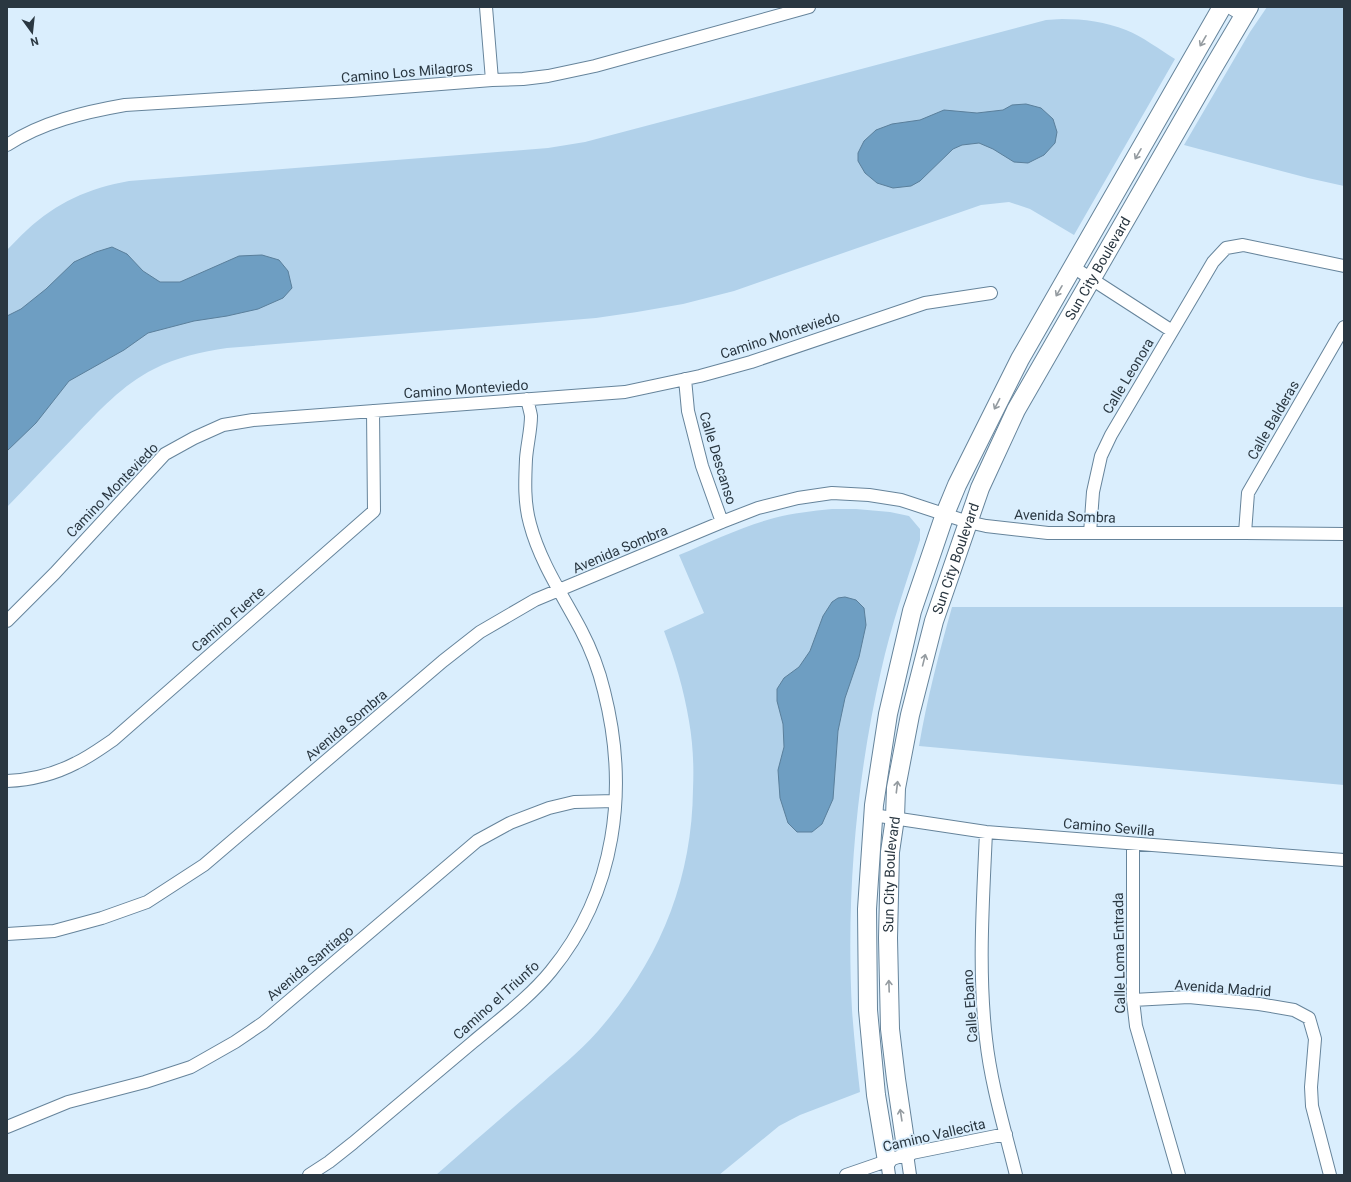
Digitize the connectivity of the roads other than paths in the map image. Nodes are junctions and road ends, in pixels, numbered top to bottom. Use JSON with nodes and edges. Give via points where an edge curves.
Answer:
{"nodes":[{"id":1,"x":486,"y":7,"type":"edge"},
{"id":2,"x":809,"y":7,"type":"edge"},
{"id":3,"x":1222,"y":7,"type":"edge"},
{"id":4,"x":1241,"y":10,"type":"edge"},
{"id":5,"x":492,"y":80,"type":"junction"},
{"id":6,"x":7,"y":145,"type":"edge"},
{"id":7,"x":1344,"y":266,"type":"edge"},
{"id":8,"x":1073,"y":267,"type":"junction"},
{"id":9,"x":1092,"y":280,"type":"junction"},
{"id":10,"x":991,"y":293,"type":"dead end"},
{"id":11,"x":1344,"y":327,"type":"edge"},
{"id":12,"x":1172,"y":331,"type":"junction"},
{"id":13,"x":684,"y":379,"type":"junction"},
{"id":14,"x":527,"y":399,"type":"junction"},
{"id":15,"x":373,"y":411,"type":"junction"},
{"id":16,"x":945,"y":514,"type":"junction"},
{"id":17,"x":722,"y":522,"type":"junction"},
{"id":18,"x":968,"y":522,"type":"junction"},
{"id":19,"x":1090,"y":533,"type":"junction"},
{"id":20,"x":1245,"y":533,"type":"junction"},
{"id":21,"x":1344,"y":534,"type":"edge"},
{"id":22,"x":559,"y":591,"type":"junction"},
{"id":23,"x":7,"y":621,"type":"edge"},
{"id":24,"x":7,"y":781,"type":"edge"},
{"id":25,"x":616,"y":801,"type":"junction"},
{"id":26,"x":873,"y":815,"type":"junction"},
{"id":27,"x":895,"y":818,"type":"junction"},
{"id":28,"x":986,"y":832,"type":"junction"},
{"id":29,"x":1133,"y":844,"type":"junction"},
{"id":30,"x":1344,"y":860,"type":"edge"},
{"id":31,"x":7,"y":934,"type":"edge"},
{"id":32,"x":1133,"y":1000,"type":"junction"},
{"id":33,"x":7,"y":1127,"type":"edge"},
{"id":34,"x":1006,"y":1134,"type":"junction"},
{"id":35,"x":907,"y":1154,"type":"junction"},
{"id":36,"x":888,"y":1168,"type":"edge"},
{"id":37,"x":309,"y":1175,"type":"edge"},
{"id":38,"x":846,"y":1175,"type":"edge"},
{"id":39,"x":910,"y":1175,"type":"edge"},
{"id":40,"x":1016,"y":1175,"type":"edge"},
{"id":41,"x":1179,"y":1175,"type":"edge"},
{"id":42,"x":1330,"y":1175,"type":"edge"}],
"edges":[{"from":1,"to":5,"type":"street"},
{"from":2,"to":5,"type":"street","name":"Camino Los Milagros","via":[[595,66],[548,76]]},
{"from":3,"to":8,"type":"street","name":"Sun City Boulevard","one_way":true},
{"from":4,"to":9,"type":"street","name":"Sun City Boulevard","via":[[1206,80]]},
{"from":5,"to":6,"type":"street","name":"Camino Los Milagros","via":[[125,105],[95,110],[57,122]]},
{"from":7,"to":12,"type":"street","name":"Calle Leonora","via":[[1243,245],[1226,248],[1213,262]]},
{"from":8,"to":9,"type":"street"},
{"from":8,"to":16,"type":"street","name":"Sun City Boulevard","one_way":true,"via":[[1020,359]]},
{"from":9,"to":12,"type":"street"},
{"from":9,"to":18,"type":"street","name":"Sun City Boulevard","via":[[1016,410],[980,488]]},
{"from":10,"to":13,"type":"street","name":"Camino Monteviedo","via":[[925,303],[751,362]]},
{"from":11,"to":20,"type":"street","name":"Calle Balderas","via":[[1248,493]]},
{"from":12,"to":19,"type":"street","name":"Calle Leonora","via":[[1101,456],[1093,492]]},
{"from":13,"to":14,"type":"street","name":"Camino Monteviedo","via":[[625,392]]},
{"from":13,"to":17,"type":"street","name":"Calle Descanso","via":[[688,411],[702,466]]},
{"from":14,"to":15,"type":"street","name":"Camino Monteviedo"},
{"from":14,"to":22,"type":"street","name":"Camino el Triunfo","via":[[530,416],[526,459],[526,508],[538,548]]},
{"from":15,"to":23,"type":"street","name":"Camino Monteviedo","via":[[253,420],[223,425],[165,454]]},
{"from":15,"to":24,"type":"street","name":"Camino Fuerte","via":[[374,511],[113,740],[76,763],[48,774]]},
{"from":16,"to":17,"type":"street","name":"Avenida Sombra","via":[[901,500],[832,493],[758,508]]},
{"from":16,"to":18,"type":"street","name":"Avenida Sombra"},
{"from":16,"to":26,"type":"street","name":"Sun City Boulevard","via":[[910,618],[888,714]]},
{"from":17,"to":22,"type":"street","name":"Avenida Sombra"},
{"from":18,"to":19,"type":"street","name":"Avenida Sombra","via":[[1027,532]]},
{"from":27,"to":18,"type":"street","name":"Sun City Boulevard","one_way":true,"via":[[896,788],[910,715],[934,621]]},
{"from":19,"to":20,"type":"street","name":"Avenida Sombra"},
{"from":20,"to":21,"type":"street","name":"Avenida Sombra"},
{"from":22,"to":25,"type":"street","name":"Camino el Triunfo","via":[[582,632],[604,691],[613,744]]},
{"from":22,"to":31,"type":"street","name":"Avenida Sombra","via":[[535,600],[480,632],[204,865],[147,902],[54,931]]},
{"from":25,"to":33,"type":"street","name":"Avenida Santiago","via":[[574,802],[549,808],[510,823],[477,841],[263,1023],[191,1067],[68,1102]]},
{"from":25,"to":37,"type":"street","name":"Camino el Triunfo","via":[[608,854],[596,896],[577,934],[550,972],[518,1004],[353,1143]]},
{"from":26,"to":27,"type":"street","name":"Camino Sevilla"},
{"from":26,"to":36,"type":"street","name":"Sun City Boulevard","via":[[868,909],[868,1010],[876,1095]]},
{"from":27,"to":28,"type":"street","name":"Camino Sevilla"},
{"from":35,"to":27,"type":"street","name":"Sun City Boulevard","one_way":true,"via":[[890,1029],[890,852]]},
{"from":28,"to":29,"type":"street","name":"Camino Sevilla"},
{"from":28,"to":34,"type":"street","name":"Calle Ebano","via":[[982,992],[992,1080]]},
{"from":29,"to":30,"type":"street","name":"Camino Sevilla"},
{"from":29,"to":32,"type":"street","name":"Calle Loma Entrada"},
{"from":32,"to":41,"type":"street","name":"Calle Loma Entrada","via":[[1136,1026]]},
{"from":32,"to":42,"type":"street","name":"Avenida Madrid","via":[[1189,997],[1259,1004],[1294,1010],[1308,1018],[1314,1039],[1312,1106]]},
{"from":34,"to":35,"type":"street","name":"Camino Vallecita"},
{"from":34,"to":40,"type":"street","name":"Calle Ebano"},
{"from":35,"to":36,"type":"street","name":"Camino Vallecita"},
{"from":35,"to":39,"type":"street","name":"Sun City Boulevard"},
{"from":36,"to":38,"type":"street","name":"Camino Vallecita"}]}
